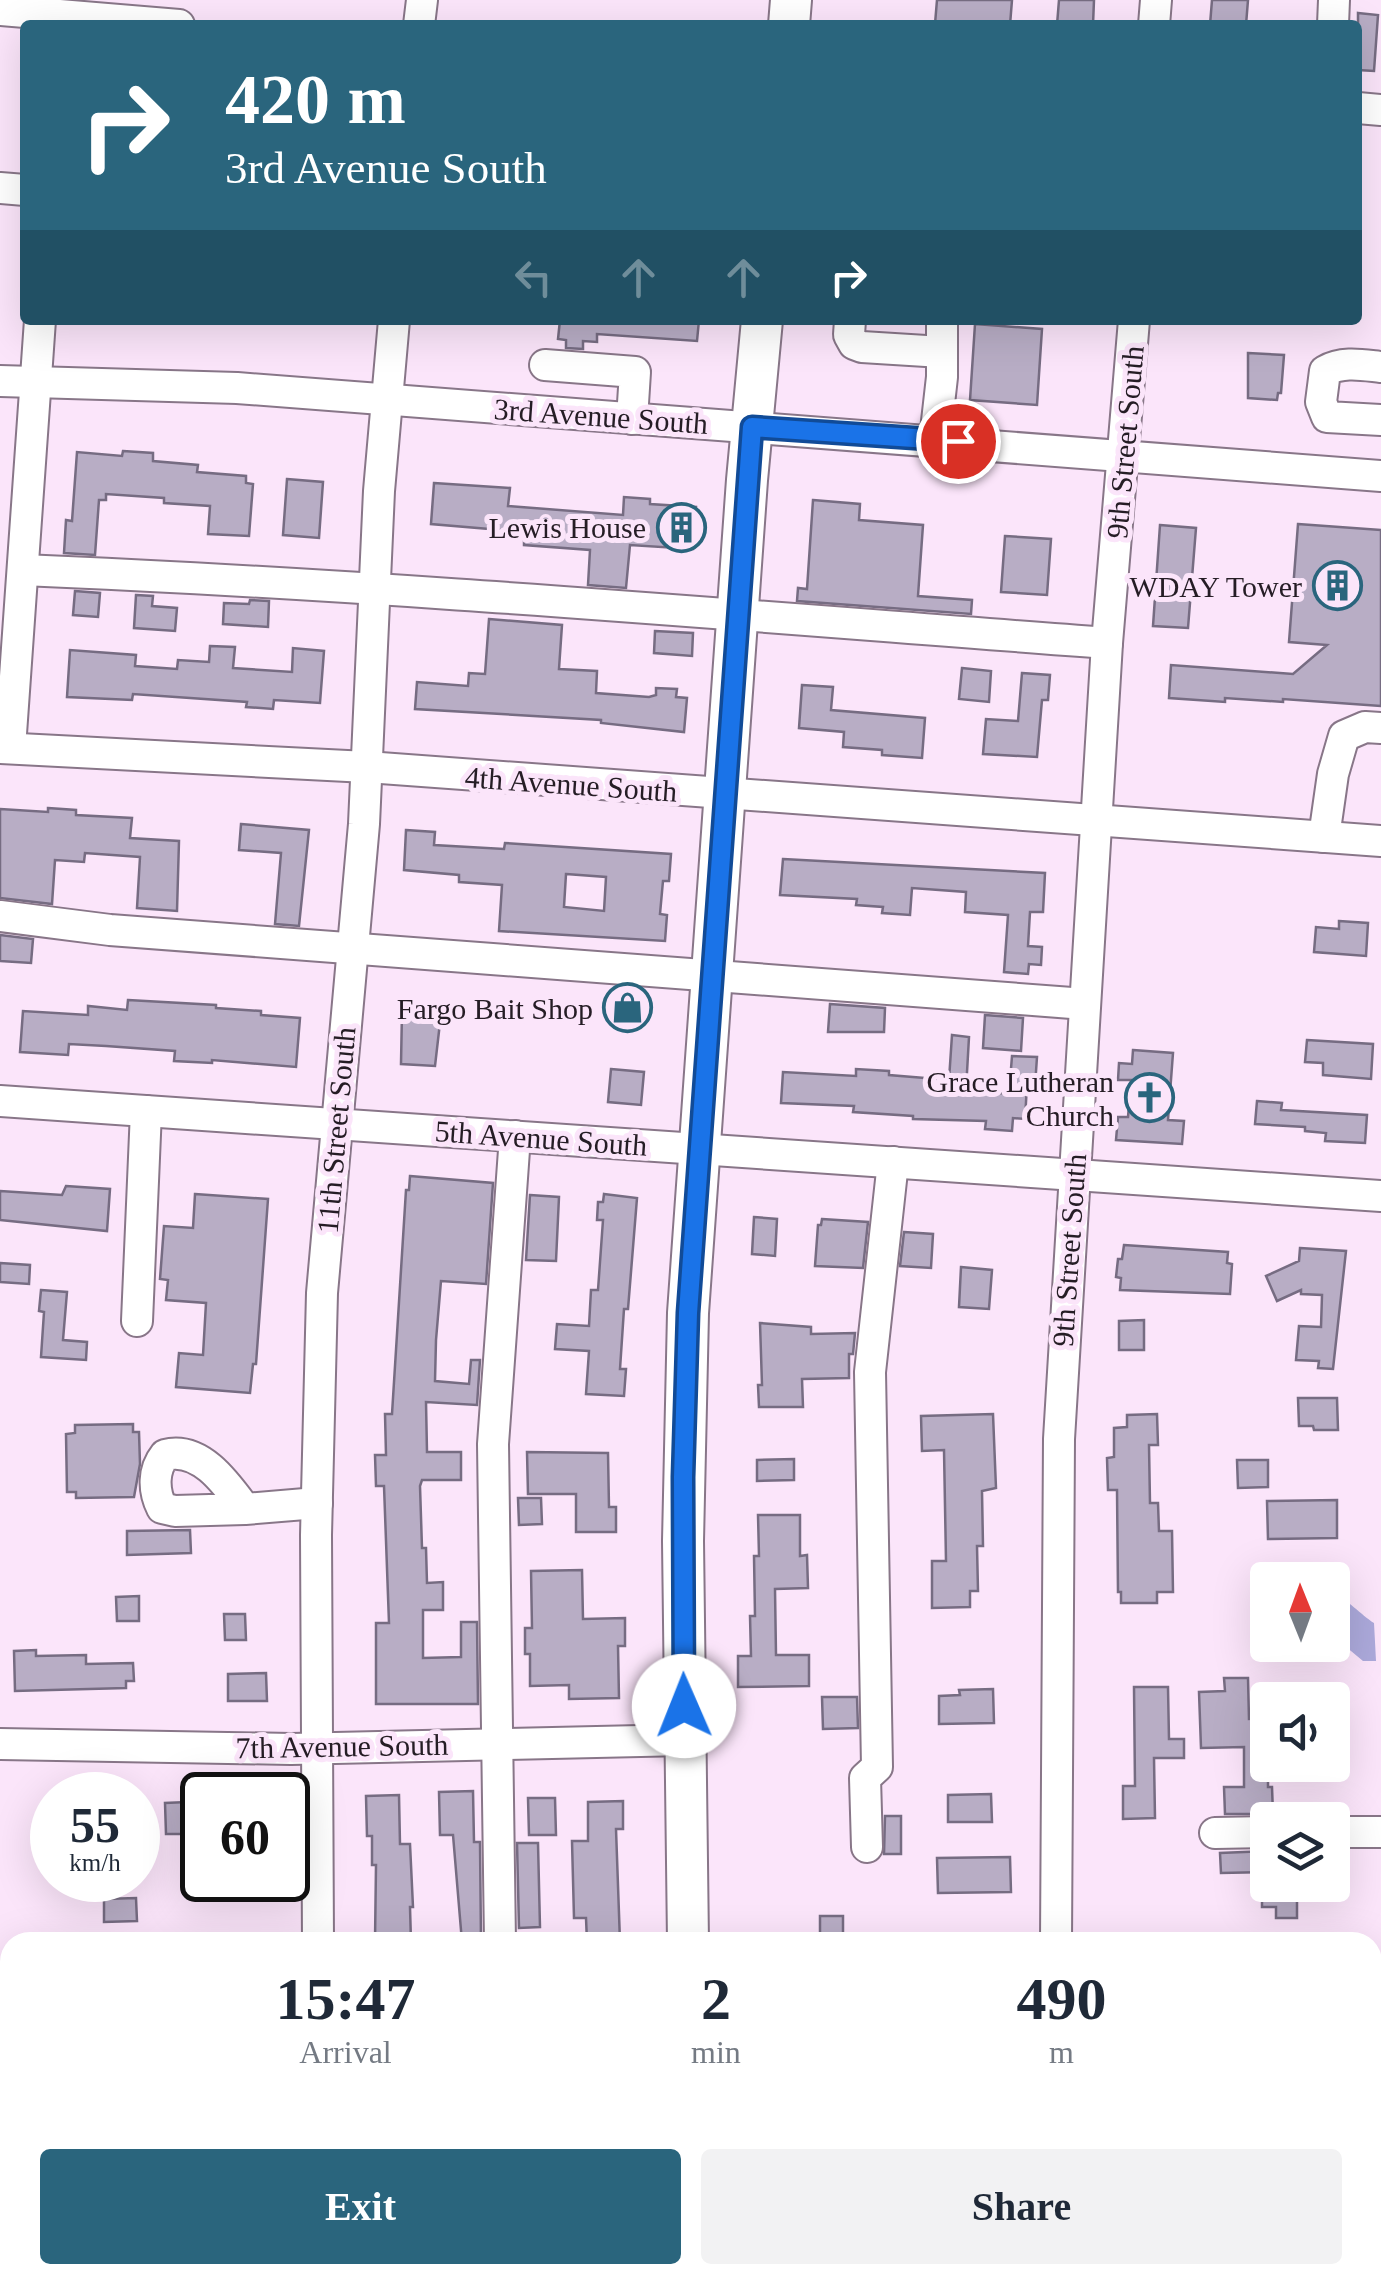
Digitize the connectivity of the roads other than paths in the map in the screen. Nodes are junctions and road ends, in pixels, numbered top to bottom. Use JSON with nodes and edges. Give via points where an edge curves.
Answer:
{"nodes":[{"id":1,"x":0,"y":10,"type":"edge"},
{"id":2,"x":60,"y":13,"type":"edge"},
{"id":3,"x":129,"y":20,"type":"edge"},
{"id":4,"x":40,"y":325,"type":"edge"},
{"id":5,"x":394,"y":325,"type":"edge"},
{"id":6,"x":762,"y":325,"type":"edge"},
{"id":7,"x":850,"y":325,"type":"edge"},
{"id":8,"x":942,"y":325,"type":"edge"},
{"id":9,"x":1134,"y":325,"type":"edge"},
{"id":10,"x":942,"y":352,"type":"junction"},
{"id":11,"x":1381,"y":367,"type":"edge"},
{"id":12,"x":0,"y":381,"type":"edge"},
{"id":13,"x":36,"y":383,"type":"junction"},
{"id":14,"x":387,"y":400,"type":"junction"},
{"id":15,"x":563,"y":414,"type":"junction"},
{"id":16,"x":632,"y":419,"type":"junction"},
{"id":17,"x":1381,"y":420,"type":"edge"},
{"id":18,"x":752,"y":427,"type":"junction"},
{"id":19,"x":935,"y":439,"type":"junction"},
{"id":20,"x":1125,"y":456,"type":"junction"},
{"id":21,"x":1381,"y":476,"type":"edge"},
{"id":22,"x":23,"y":570,"type":"junction"},
{"id":23,"x":375,"y":588,"type":"junction"},
{"id":24,"x":738,"y":614,"type":"junction"},
{"id":25,"x":1108,"y":643,"type":"junction"},
{"id":26,"x":1381,"y":728,"type":"edge"},
{"id":27,"x":5,"y":748,"type":"edge"},
{"id":28,"x":367,"y":767,"type":"junction"},
{"id":29,"x":726,"y":795,"type":"junction"},
{"id":30,"x":1097,"y":821,"type":"junction"},
{"id":31,"x":1324,"y":837,"type":"junction"},
{"id":32,"x":1381,"y":842,"type":"edge"},
{"id":33,"x":0,"y":916,"type":"edge"},
{"id":34,"x":352,"y":949,"type":"junction"},
{"id":35,"x":714,"y":974,"type":"junction"},
{"id":36,"x":1085,"y":1004,"type":"junction"},
{"id":37,"x":0,"y":1101,"type":"edge"},
{"id":38,"x":146,"y":1110,"type":"junction"},
{"id":39,"x":336,"y":1124,"type":"junction"},
{"id":40,"x":516,"y":1136,"type":"junction"},
{"id":41,"x":701,"y":1148,"type":"junction"},
{"id":42,"x":893,"y":1162,"type":"junction"},
{"id":43,"x":1074,"y":1174,"type":"junction"},
{"id":44,"x":1381,"y":1196,"type":"edge"},
{"id":45,"x":138,"y":1320,"type":"dead end"},
{"id":46,"x":316,"y":1503,"type":"junction"},
{"id":47,"x":246,"y":1509,"type":"dead end"},
{"id":48,"x":685,"y":1740,"type":"junction"},
{"id":49,"x":0,"y":1744,"type":"edge"},
{"id":50,"x":498,"y":1744,"type":"junction"},
{"id":51,"x":317,"y":1748,"type":"junction"},
{"id":52,"x":1214,"y":1832,"type":"dead end"},
{"id":53,"x":1250,"y":1832,"type":"edge"},
{"id":54,"x":1350,"y":1832,"type":"edge"},
{"id":55,"x":1381,"y":1832,"type":"edge"},
{"id":56,"x":867,"y":1846,"type":"dead end"},
{"id":57,"x":318,"y":1932,"type":"edge"},
{"id":58,"x":500,"y":1932,"type":"edge"},
{"id":59,"x":688,"y":1932,"type":"edge"},
{"id":60,"x":1056,"y":1932,"type":"edge"}],
"edges":[{"from":1,"to":2,"type":"street"},
{"from":2,"to":3,"type":"street"},
{"from":4,"to":13,"type":"street"},
{"from":5,"to":14,"type":"street","name":"11th Street South"},
{"from":6,"to":18,"type":"main road"},
{"from":7,"to":10,"type":"street","via":[[854,344],[862,347]]},
{"from":8,"to":10,"type":"street"},
{"from":9,"to":20,"type":"street","name":"9th Street South"},
{"from":10,"to":19,"type":"street"},
{"from":11,"to":17,"type":"street","via":[[1329,368],[1320,402],[1327,416]]},
{"from":12,"to":13,"type":"street","name":"3rd Avenue South"},
{"from":13,"to":14,"type":"street","name":"3rd Avenue South"},
{"from":13,"to":22,"type":"street"},
{"from":14,"to":15,"type":"street","name":"3rd Avenue South"},
{"from":14,"to":23,"type":"street","name":"11th Street South"},
{"from":15,"to":16,"type":"street","name":"3rd Avenue South"},
{"from":15,"to":16,"type":"street","via":[[556,366],[635,372]]},
{"from":16,"to":18,"type":"street","name":"3rd Avenue South"},
{"from":18,"to":19,"type":"street","name":"3rd Avenue South"},
{"from":18,"to":24,"type":"main road"},
{"from":19,"to":20,"type":"street","name":"3rd Avenue South"},
{"from":20,"to":21,"type":"street","name":"3rd Avenue South"},
{"from":20,"to":25,"type":"street","name":"9th Street South"},
{"from":22,"to":23,"type":"street"},
{"from":22,"to":27,"type":"street"},
{"from":23,"to":24,"type":"street"},
{"from":23,"to":28,"type":"street","name":"11th Street South"},
{"from":24,"to":25,"type":"street"},
{"from":24,"to":29,"type":"main road"},
{"from":25,"to":30,"type":"street","name":"9th Street South"},
{"from":26,"to":31,"type":"street","via":[[1344,736]]},
{"from":27,"to":28,"type":"street","name":"4th Avenue South"},
{"from":28,"to":29,"type":"street","name":"4th Avenue South"},
{"from":28,"to":34,"type":"street","name":"11th Street South"},
{"from":29,"to":30,"type":"street","name":"4th Avenue South"},
{"from":29,"to":35,"type":"main road"},
{"from":30,"to":31,"type":"street","name":"4th Avenue South"},
{"from":30,"to":36,"type":"street","name":"9th Street South"},
{"from":31,"to":32,"type":"street","name":"4th Avenue South"},
{"from":33,"to":34,"type":"street"},
{"from":34,"to":35,"type":"street"},
{"from":34,"to":39,"type":"street","name":"11th Street South"},
{"from":35,"to":36,"type":"street"},
{"from":35,"to":41,"type":"main road"},
{"from":36,"to":43,"type":"street","name":"9th Street South"},
{"from":37,"to":38,"type":"street","name":"5th Avenue South"},
{"from":38,"to":39,"type":"street","name":"5th Avenue South"},
{"from":38,"to":45,"type":"street"},
{"from":39,"to":40,"type":"street","name":"5th Avenue South"},
{"from":39,"to":46,"type":"street","name":"11th Street South","via":[[322,1293]]},
{"from":40,"to":41,"type":"street","name":"5th Avenue South"},
{"from":40,"to":50,"type":"street","via":[[493,1444]]},
{"from":41,"to":42,"type":"street","name":"5th Avenue South"},
{"from":41,"to":48,"type":"main road","via":[[684,1412]]},
{"from":42,"to":43,"type":"street","name":"5th Avenue South"},
{"from":42,"to":56,"type":"street","via":[[870,1372],[877,1767],[865,1778]]},
{"from":43,"to":44,"type":"street","name":"5th Avenue South"},
{"from":43,"to":60,"type":"street","name":"9th Street South","via":[[1058,1439]]},
{"from":46,"to":47,"type":"street"},
{"from":46,"to":51,"type":"street","name":"11th Street South"},
{"from":48,"to":50,"type":"street","name":"7th Avenue South"},
{"from":48,"to":59,"type":"main road"},
{"from":49,"to":51,"type":"street","name":"7th Avenue South"},
{"from":50,"to":51,"type":"street","name":"7th Avenue South"},
{"from":50,"to":58,"type":"street"},
{"from":51,"to":57,"type":"street","name":"11th Street South"},
{"from":52,"to":53,"type":"street"},
{"from":54,"to":55,"type":"street"}]}
